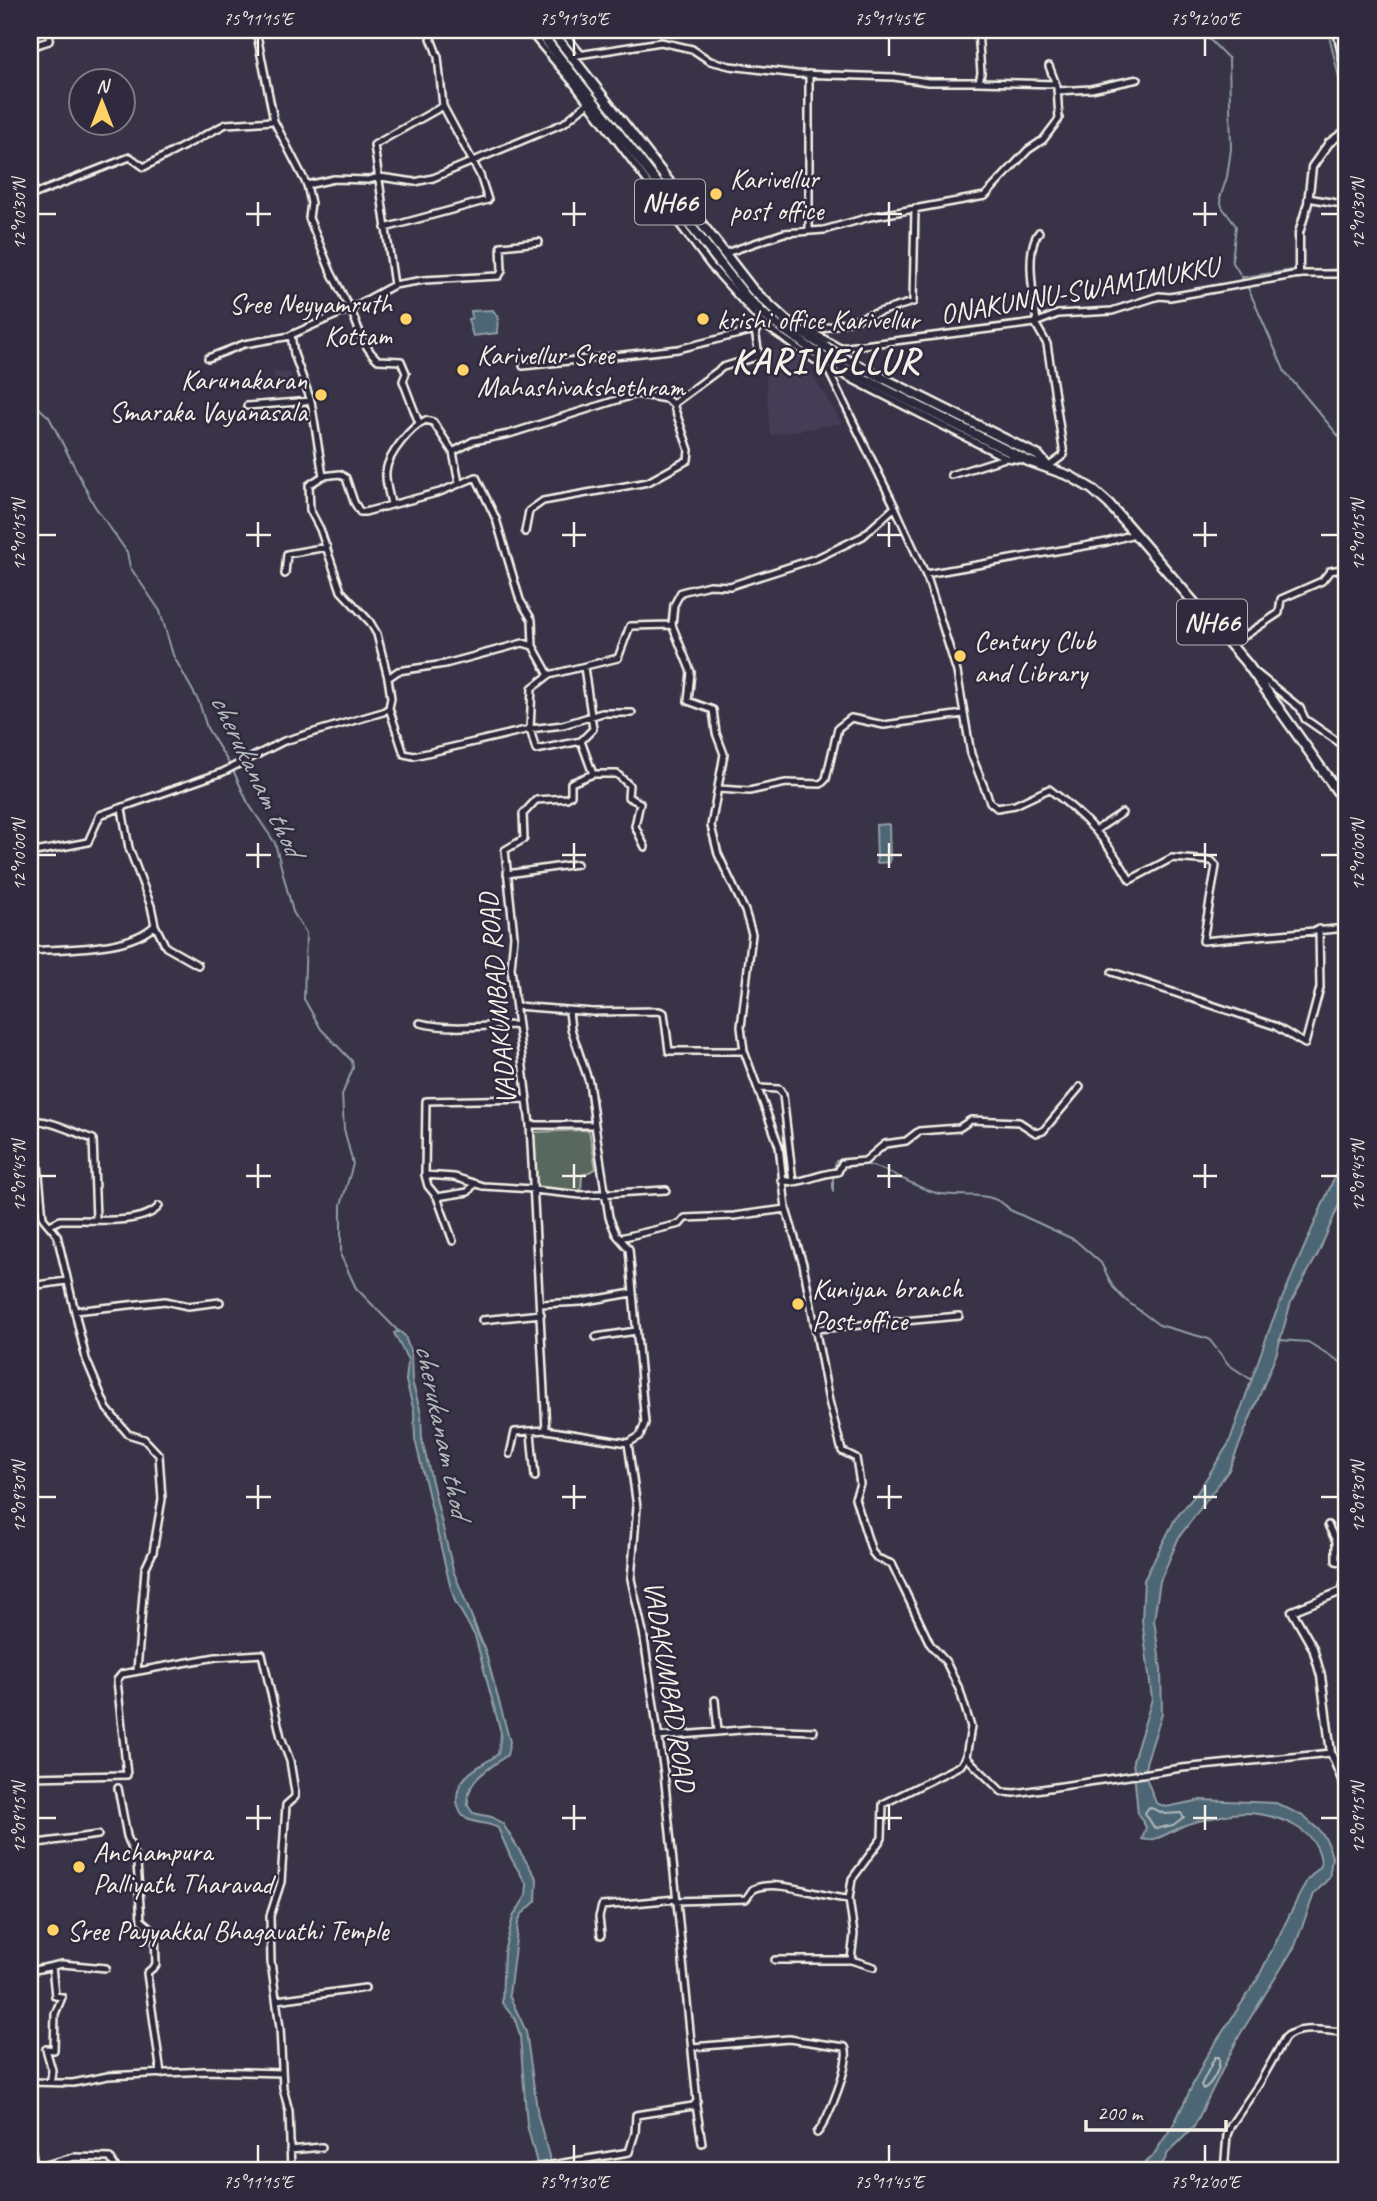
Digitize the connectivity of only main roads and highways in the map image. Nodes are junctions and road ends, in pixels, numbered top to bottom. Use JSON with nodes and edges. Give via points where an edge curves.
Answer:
{"nodes":[{"id":1,"x":538,"y":30,"type":"edge"},
{"id":2,"x":551,"y":30,"type":"edge"},
{"id":3,"x":1337,"y":30,"type":"edge"},
{"id":4,"x":1347,"y":77,"type":"edge"},
{"id":5,"x":1347,"y":130,"type":"edge"},
{"id":6,"x":1299,"y":274,"type":"road end"},
{"id":7,"x":822,"y":351,"type":"junction"},
{"id":8,"x":843,"y":363,"type":"junction"},
{"id":9,"x":1048,"y":467,"type":"junction"},
{"id":10,"x":1347,"y":805,"type":"edge"},
{"id":11,"x":1347,"y":1576,"type":"edge"},
{"id":12,"x":1347,"y":1792,"type":"edge"}],
"edges":[{"from":1,"to":7,"type":"highway","number":"NH66","via":[[747,298],[770,320]]},
{"from":2,"to":7,"type":"highway","number":"NH66","via":[[576,55],[723,254],[773,310]]},
{"from":3,"to":4,"type":"main road"},
{"from":5,"to":6,"type":"main road","via":[[1329,143],[1312,167],[1299,233]]},
{"from":7,"to":8,"type":"highway","number":"NH66","bridge":true},
{"from":8,"to":9,"type":"highway","number":"NH66","via":[[1028,461]]},
{"from":8,"to":9,"type":"highway","number":"NH66","via":[[1039,456]]},
{"from":9,"to":10,"type":"highway","number":"NH66","via":[[1092,489],[1134,534],[1248,665]]},
{"from":11,"to":12,"type":"main road","via":[[1342,1591],[1292,1611],[1321,1676],[1331,1752]]}]}
